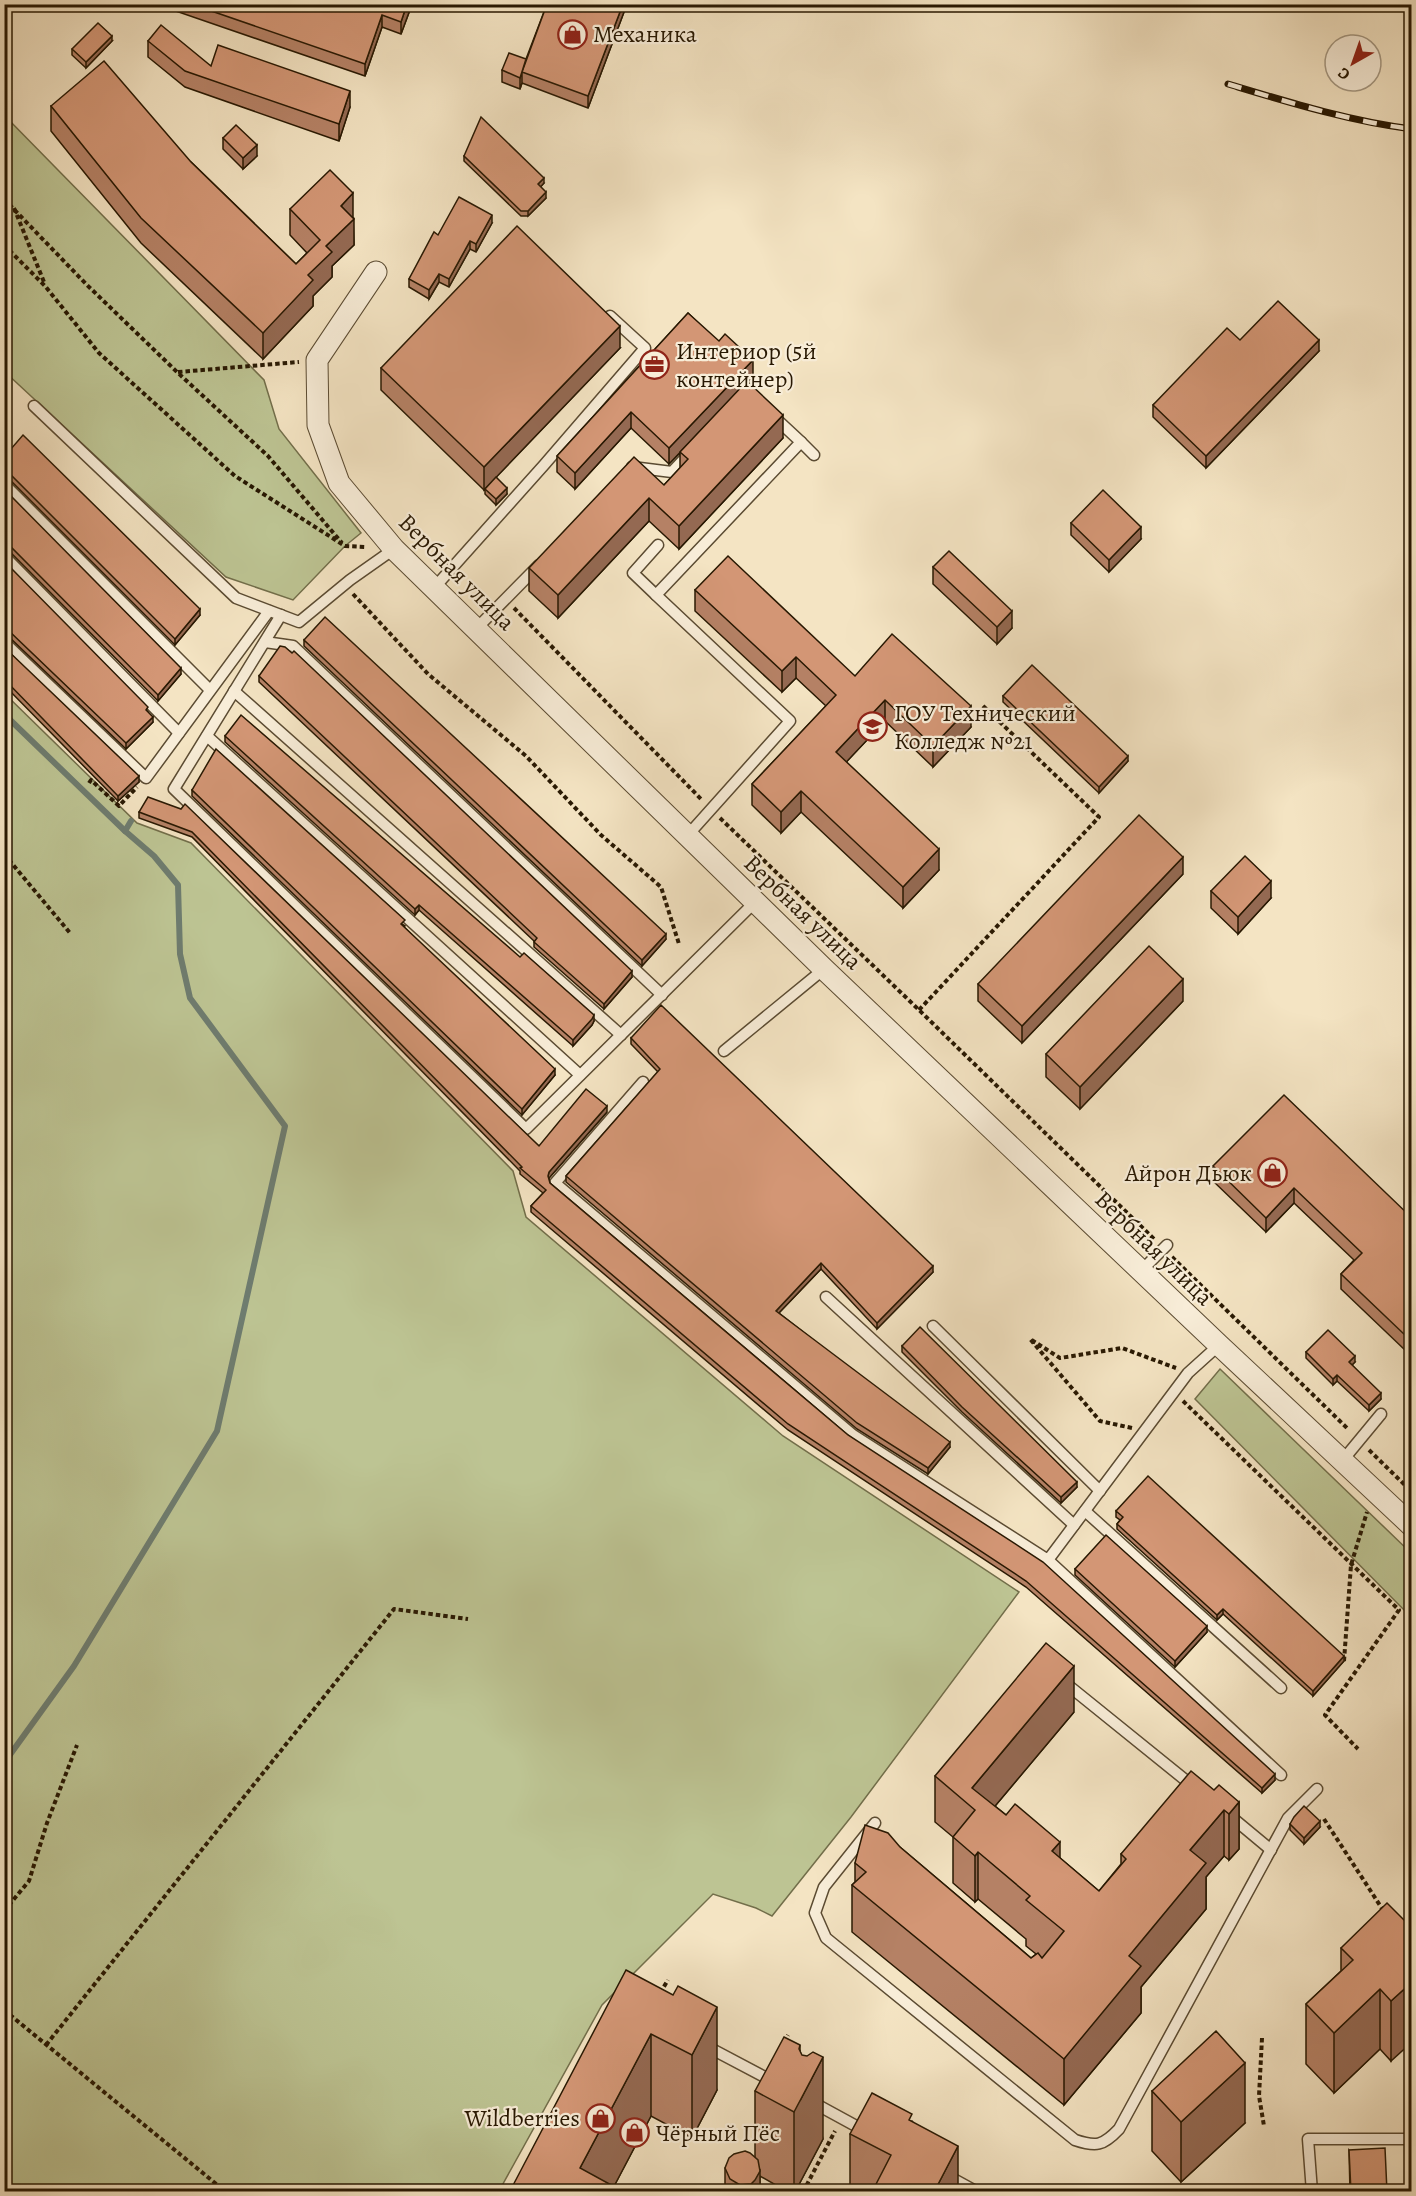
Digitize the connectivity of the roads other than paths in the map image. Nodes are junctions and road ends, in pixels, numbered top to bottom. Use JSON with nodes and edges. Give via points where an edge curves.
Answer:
{"nodes":[{"id":1,"x":376,"y":273,"type":"dead end"},
{"id":2,"x":600,"y":308,"type":"edge"},
{"id":3,"x":34,"y":406,"type":"dead end"},
{"id":4,"x":763,"y":406,"type":"edge"},
{"id":5,"x":801,"y":442,"type":"junction"},
{"id":6,"x":695,"y":448,"type":"edge"},
{"id":7,"x":814,"y":454,"type":"dead end"},
{"id":8,"x":623,"y":475,"type":"edge"},
{"id":9,"x":4,"y":484,"type":"edge"},
{"id":10,"x":658,"y":545,"type":"dead end"},
{"id":11,"x":394,"y":549,"type":"junction"},
{"id":12,"x":4,"y":556,"type":"edge"},
{"id":13,"x":544,"y":559,"type":"edge"},
{"id":14,"x":435,"y":587,"type":"junction"},
{"id":15,"x":656,"y":595,"type":"junction"},
{"id":16,"x":269,"y":611,"type":"junction"},
{"id":17,"x":281,"y":615,"type":"junction"},
{"id":18,"x":477,"y":628,"type":"junction"},
{"id":19,"x":4,"y":642,"type":"edge"},
{"id":20,"x":265,"y":642,"type":"junction"},
{"id":21,"x":210,"y":690,"type":"junction"},
{"id":22,"x":234,"y":691,"type":"junction"},
{"id":23,"x":179,"y":733,"type":"junction"},
{"id":24,"x":207,"y":736,"type":"junction"},
{"id":25,"x":688,"y":835,"type":"junction"},
{"id":26,"x":756,"y":901,"type":"junction"},
{"id":27,"x":824,"y":969,"type":"junction"},
{"id":28,"x":662,"y":994,"type":"junction"},
{"id":29,"x":621,"y":1035,"type":"junction"},
{"id":30,"x":724,"y":1051,"type":"dead end"},
{"id":31,"x":580,"y":1075,"type":"junction"},
{"id":32,"x":643,"y":1082,"type":"dead end"},
{"id":33,"x":1166,"y":1247,"type":"road end"},
{"id":34,"x":1141,"y":1271,"type":"junction"},
{"id":35,"x":826,"y":1297,"type":"dead end"},
{"id":36,"x":933,"y":1326,"type":"dead end"},
{"id":37,"x":1219,"y":1345,"type":"junction"},
{"id":38,"x":1381,"y":1414,"type":"dead end"},
{"id":39,"x":1343,"y":1460,"type":"junction"},
{"id":40,"x":1100,"y":1491,"type":"junction"},
{"id":41,"x":1084,"y":1511,"type":"junction"},
{"id":42,"x":1074,"y":1525,"type":"junction"},
{"id":43,"x":1412,"y":1526,"type":"edge"},
{"id":44,"x":1048,"y":1560,"type":"junction"},
{"id":45,"x":1052,"y":1673,"type":"edge"},
{"id":46,"x":1281,"y":1688,"type":"dead end"},
{"id":47,"x":1281,"y":1775,"type":"dead end"},
{"id":48,"x":1317,"y":1789,"type":"dead end"},
{"id":49,"x":1207,"y":1797,"type":"edge"},
{"id":50,"x":1216,"y":1805,"type":"edge"},
{"id":51,"x":875,"y":1823,"type":"dead end"},
{"id":52,"x":1271,"y":1850,"type":"junction"},
{"id":53,"x":696,"y":2041,"type":"edge"},
{"id":54,"x":784,"y":2087,"type":"edge"},
{"id":55,"x":801,"y":2096,"type":"edge"},
{"id":56,"x":1412,"y":2139,"type":"edge"},
{"id":57,"x":882,"y":2140,"type":"edge"},
{"id":58,"x":940,"y":2172,"type":"edge"},
{"id":59,"x":977,"y":2192,"type":"edge"},
{"id":60,"x":1312,"y":2192,"type":"edge"}],
"edges":[{"from":1,"to":11,"type":"street","name":"Вербная улица","via":[[317,360],[318,425],[339,483]]},
{"from":2,"to":14,"type":"lane","via":[[645,348]]},
{"from":3,"to":16,"type":"lane","via":[[236,598]]},
{"from":4,"to":5,"type":"lane"},
{"from":5,"to":7,"type":"lane"},
{"from":5,"to":15,"type":"lane"},
{"from":6,"to":8,"type":"lane","via":[[672,472],[631,467]]},
{"from":9,"to":21,"type":"lane"},
{"from":10,"to":15,"type":"lane","via":[[633,573]]},
{"from":11,"to":14,"type":"street","name":"Вербная улица"},
{"from":11,"to":17,"type":"lane","via":[[299,622]]},
{"from":12,"to":23,"type":"lane"},
{"from":13,"to":18,"type":"lane"},
{"from":14,"to":18,"type":"street","name":"Вербная улица"},
{"from":15,"to":25,"type":"lane","via":[[790,721]]},
{"from":16,"to":17,"type":"lane"},
{"from":16,"to":21,"type":"lane"},
{"from":17,"to":20,"type":"lane"},
{"from":18,"to":25,"type":"street","name":"Вербная улица"},
{"from":19,"to":23,"type":"lane","via":[[146,778]]},
{"from":20,"to":22,"type":"lane"},
{"from":20,"to":28,"type":"lane","via":[[293,646]]},
{"from":21,"to":23,"type":"lane"},
{"from":22,"to":24,"type":"lane"},
{"from":22,"to":29,"type":"lane"},
{"from":24,"to":31,"type":"lane"},
{"from":24,"to":31,"type":"lane","via":[[174,789],[526,1129]]},
{"from":25,"to":26,"type":"street","name":"Вербная улица"},
{"from":26,"to":27,"type":"street","name":"Вербная улица"},
{"from":26,"to":28,"type":"lane"},
{"from":27,"to":30,"type":"lane"},
{"from":27,"to":34,"type":"street","name":"Вербная улица"},
{"from":28,"to":29,"type":"lane"},
{"from":29,"to":31,"type":"lane"},
{"from":32,"to":44,"type":"lane","via":[[555,1183],[853,1435]]},
{"from":33,"to":34,"type":"lane"},
{"from":34,"to":37,"type":"street","name":"Вербная улица"},
{"from":35,"to":42,"type":"lane"},
{"from":36,"to":40,"type":"lane"},
{"from":37,"to":39,"type":"street","name":"Вербная улица"},
{"from":37,"to":40,"type":"lane","via":[[1188,1373]]},
{"from":38,"to":39,"type":"lane"},
{"from":39,"to":43,"type":"street","name":"Вербная улица"},
{"from":40,"to":41,"type":"lane"},
{"from":41,"to":42,"type":"lane"},
{"from":41,"to":46,"type":"lane"},
{"from":42,"to":44,"type":"lane"},
{"from":44,"to":47,"type":"lane"},
{"from":45,"to":49,"type":"lane"},
{"from":48,"to":52,"type":"lane","via":[[1288,1818]]},
{"from":50,"to":52,"type":"lane"},
{"from":51,"to":52,"type":"lane","via":[[824,1887],[815,1913],[826,1938],[1075,2140],[1093,2146],[1109,2140],[1119,2129]]},
{"from":53,"to":54,"type":"lane"},
{"from":55,"to":57,"type":"lane","via":[[817,2110],[842,2118]]},
{"from":56,"to":60,"type":"lane","via":[[1308,2139]]},
{"from":58,"to":59,"type":"lane"}]}
